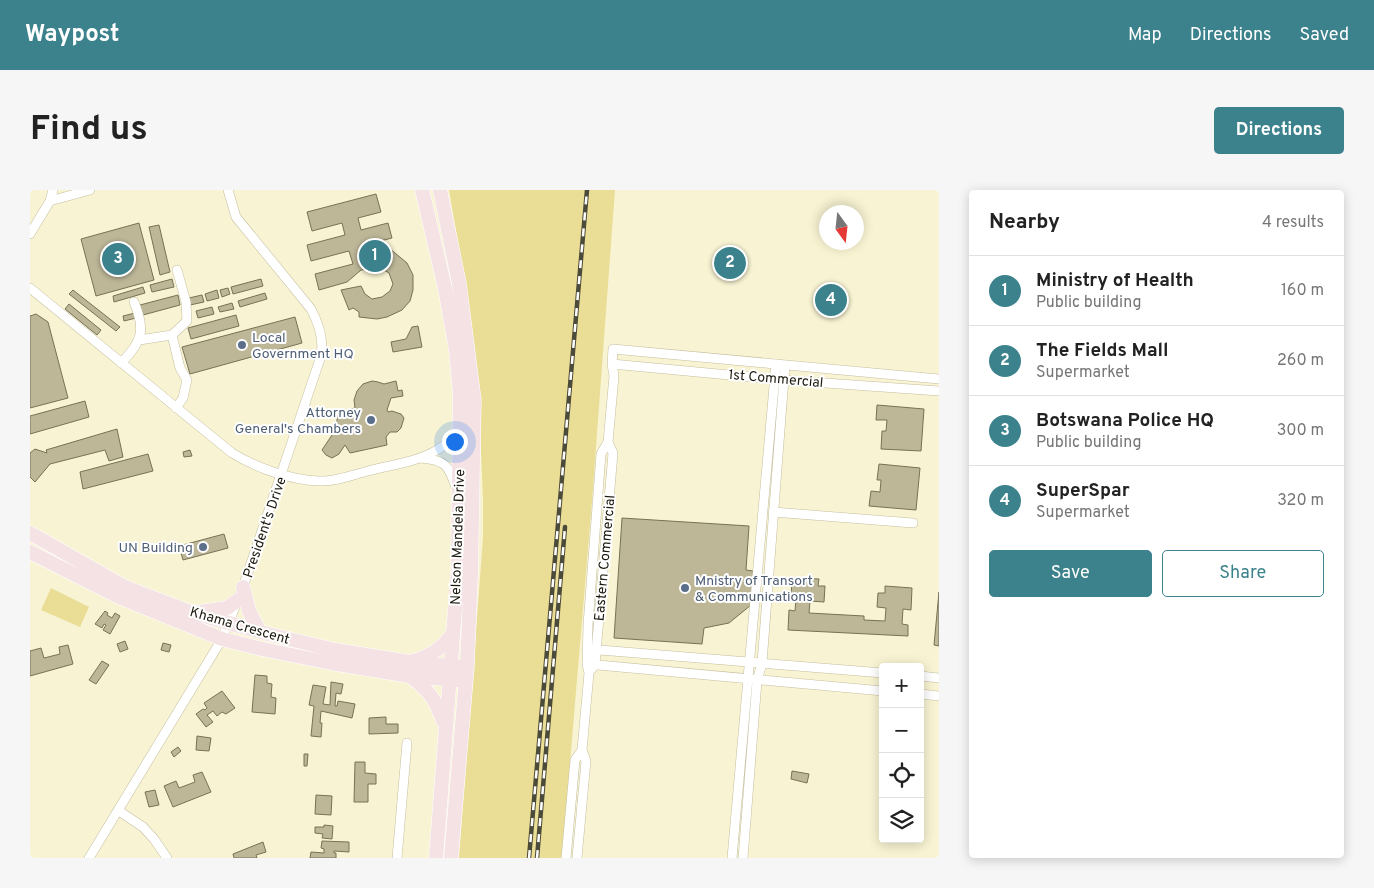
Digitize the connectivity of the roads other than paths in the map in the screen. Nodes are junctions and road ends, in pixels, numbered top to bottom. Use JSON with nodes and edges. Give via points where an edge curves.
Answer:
{"nodes":[{"id":1,"x":53,"y":190,"type":"edge"},
{"id":2,"x":90,"y":190,"type":"edge"},
{"id":3,"x":228,"y":190,"type":"edge"},
{"id":4,"x":422,"y":190,"type":"edge"},
{"id":5,"x":440,"y":190,"type":"edge"},
{"id":6,"x":50,"y":201,"type":"junction"},
{"id":7,"x":30,"y":234,"type":"edge"},
{"id":8,"x":177,"y":270,"type":"dead end"},
{"id":9,"x":30,"y":288,"type":"edge"},
{"id":10,"x":134,"y":302,"type":"dead end"},
{"id":11,"x":172,"y":335,"type":"junction"},
{"id":12,"x":139,"y":340,"type":"junction"},
{"id":13,"x":618,"y":350,"type":"joint"},
{"id":14,"x":121,"y":363,"type":"junction"},
{"id":15,"x":617,"y":364,"type":"junction"},
{"id":16,"x":780,"y":365,"type":"junction"},
{"id":17,"x":779,"y":379,"type":"junction"},
{"id":18,"x":939,"y":379,"type":"edge"},
{"id":19,"x":939,"y":392,"type":"edge"},
{"id":20,"x":176,"y":408,"type":"junction"},
{"id":21,"x":460,"y":423,"type":"junction"},
{"id":22,"x":420,"y":458,"type":"junction"},
{"id":23,"x":281,"y":475,"type":"junction"},
{"id":24,"x":460,"y":499,"type":"junction"},
{"id":25,"x":773,"y":512,"type":"junction"},
{"id":26,"x":913,"y":523,"type":"dead end"},
{"id":27,"x":35,"y":536,"type":"edge"},
{"id":28,"x":31,"y":554,"type":"edge"},
{"id":29,"x":240,"y":594,"type":"junction"},
{"id":30,"x":194,"y":613,"type":"junction"},
{"id":31,"x":229,"y":624,"type":"junction"},
{"id":32,"x":260,"y":632,"type":"junction"},
{"id":33,"x":453,"y":633,"type":"junction"},
{"id":34,"x":222,"y":639,"type":"junction"},
{"id":35,"x":592,"y":649,"type":"junction"},
{"id":36,"x":749,"y":663,"type":"junction"},
{"id":37,"x":762,"y":663,"type":"junction"},
{"id":38,"x":591,"y":664,"type":"junction"},
{"id":39,"x":410,"y":669,"type":"junction"},
{"id":40,"x":450,"y":673,"type":"junction"},
{"id":41,"x":879,"y":673,"type":"edge"},
{"id":42,"x":467,"y":674,"type":"junction"},
{"id":43,"x":924,"y":676,"type":"edge"},
{"id":44,"x":939,"y":678,"type":"edge"},
{"id":45,"x":746,"y":679,"type":"junction"},
{"id":46,"x":757,"y":681,"type":"junction"},
{"id":47,"x":879,"y":691,"type":"edge"},
{"id":48,"x":924,"y":694,"type":"edge"},
{"id":49,"x":939,"y":696,"type":"edge"},
{"id":50,"x":445,"y":726,"type":"junction"},
{"id":51,"x":407,"y":743,"type":"dead end"},
{"id":52,"x":582,"y":750,"type":"junction"},
{"id":53,"x":119,"y":811,"type":"junction"},
{"id":54,"x":89,"y":858,"type":"edge"},
{"id":55,"x":167,"y":858,"type":"edge"},
{"id":56,"x":396,"y":858,"type":"edge"},
{"id":57,"x":436,"y":858,"type":"edge"},
{"id":58,"x":451,"y":858,"type":"edge"},
{"id":59,"x":566,"y":858,"type":"edge"},
{"id":60,"x":577,"y":858,"type":"edge"},
{"id":61,"x":732,"y":858,"type":"edge"},
{"id":62,"x":743,"y":858,"type":"edge"}],
"edges":[{"from":1,"to":6,"type":"street"},
{"from":2,"to":6,"type":"street"},
{"from":3,"to":23,"type":"street","name":"President's Drive","via":[[236,217],[311,309],[322,342],[321,356]]},
{"from":4,"to":21,"type":"main road","name":"Nelson Mandela Drive","via":[[446,288],[460,394]]},
{"from":5,"to":42,"type":"main road","name":"Nelson Mandela Drive","via":[[459,283],[474,400]]},
{"from":6,"to":7,"type":"street"},
{"from":8,"to":11,"type":"street","via":[[186,302],[187,321]]},
{"from":9,"to":14,"type":"street"},
{"from":10,"to":12,"type":"street","via":[[142,332]]},
{"from":11,"to":12,"type":"street"},
{"from":11,"to":20,"type":"street","via":[[186,380],[183,398]]},
{"from":12,"to":14,"type":"street"},
{"from":13,"to":15,"type":"street","name":"Eastern Commercial"},
{"from":13,"to":16,"type":"street","name":"1st Commercial"},
{"from":14,"to":20,"type":"street"},
{"from":15,"to":17,"type":"street","name":"1st Commercial"},
{"from":15,"to":35,"type":"street","name":"Eastern Commercial","via":[[608,442],[601,454]]},
{"from":16,"to":17,"type":"street"},
{"from":16,"to":18,"type":"street","name":"1st Commercial"},
{"from":17,"to":19,"type":"street","name":"1st Commercial"},
{"from":17,"to":25,"type":"street"},
{"from":17,"to":36,"type":"street"},
{"from":20,"to":23,"type":"street","via":[[232,453]]},
{"from":21,"to":22,"type":"street","via":[[446,443]]},
{"from":21,"to":24,"type":"main road","name":"Nelson Mandela Drive"},
{"from":22,"to":23,"type":"street","via":[[326,482]]},
{"from":22,"to":24,"type":"street","via":[[435,459],[449,468]]},
{"from":23,"to":29,"type":"street","name":"President's Drive"},
{"from":24,"to":33,"type":"main road","name":"Nelson Mandela Drive"},
{"from":25,"to":26,"type":"street"},
{"from":25,"to":37,"type":"street"},
{"from":27,"to":28,"type":"street"},
{"from":27,"to":30,"type":"main road","name":"Khama Crescent","via":[[125,587]]},
{"from":28,"to":34,"type":"main road","name":"Khama Crescent","via":[[119,597]]},
{"from":29,"to":30,"type":"main road","via":[[227,608]]},
{"from":29,"to":31,"type":"street","name":"President's Drive"},
{"from":29,"to":32,"type":"main road"},
{"from":30,"to":31,"type":"main road","name":"Khama Crescent"},
{"from":31,"to":32,"type":"main road","name":"Khama Crescent"},
{"from":31,"to":34,"type":"street","name":"President's Drive"},
{"from":32,"to":39,"type":"main road","name":"Khama Crescent"},
{"from":33,"to":39,"type":"main road","via":[[437,651]]},
{"from":33,"to":40,"type":"main road","name":"Nelson Mandela Drive"},
{"from":34,"to":39,"type":"main road","name":"Khama Crescent","via":[[331,663]]},
{"from":34,"to":53,"type":"street","name":"President's Drive"},
{"from":35,"to":36,"type":"street"},
{"from":35,"to":38,"type":"street","name":"Eastern Commercial"},
{"from":36,"to":37,"type":"street"},
{"from":36,"to":45,"type":"street"},
{"from":37,"to":41,"type":"street"},
{"from":37,"to":46,"type":"street"},
{"from":38,"to":45,"type":"street"},
{"from":38,"to":52,"type":"street"},
{"from":39,"to":40,"type":"main road","name":"Khama Crescent"},
{"from":39,"to":50,"type":"main road","via":[[435,700]]},
{"from":40,"to":42,"type":"main road","name":"Khama Crescent"},
{"from":40,"to":50,"type":"main road","name":"Nelson Mandela Drive"},
{"from":42,"to":58,"type":"main road","name":"Nelson Mandela Drive"},
{"from":43,"to":44,"type":"street"},
{"from":45,"to":46,"type":"street"},
{"from":45,"to":61,"type":"street"},
{"from":46,"to":47,"type":"street"},
{"from":46,"to":62,"type":"street"},
{"from":48,"to":49,"type":"street"},
{"from":50,"to":57,"type":"main road","name":"Nelson Mandela Drive"},
{"from":51,"to":56,"type":"street"},
{"from":52,"to":59,"type":"street","via":[[575,760]]},
{"from":52,"to":60,"type":"street","via":[[586,761]]},
{"from":53,"to":54,"type":"street","name":"President's Drive"},
{"from":53,"to":55,"type":"street","via":[[143,827]]}]}
